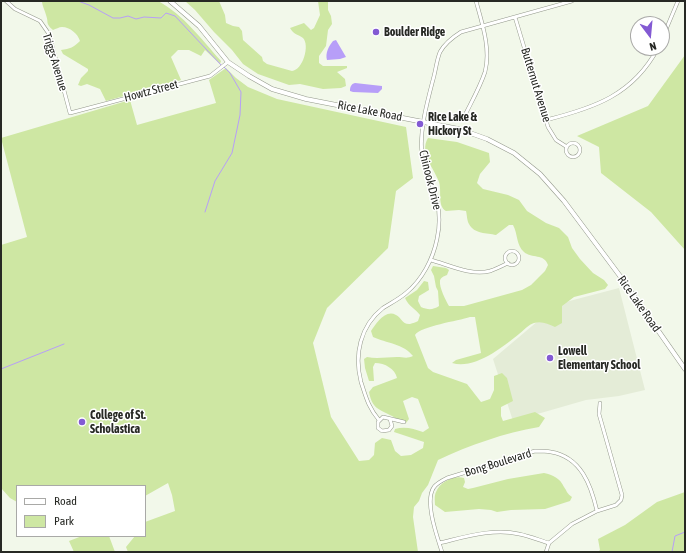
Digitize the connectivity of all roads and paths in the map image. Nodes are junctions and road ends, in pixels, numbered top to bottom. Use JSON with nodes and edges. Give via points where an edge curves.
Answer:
{"nodes":[{"id":1,"x":6,"y":1,"type":"edge"},
{"id":2,"x":170,"y":1,"type":"edge"},
{"id":3,"x":476,"y":1,"type":"edge"},
{"id":4,"x":572,"y":1,"type":"edge"},
{"id":5,"x":678,"y":1,"type":"edge"},
{"id":6,"x":515,"y":17,"type":"junction"},
{"id":7,"x":670,"y":20,"type":"edge"},
{"id":8,"x":483,"y":26,"type":"junction"},
{"id":9,"x":652,"y":56,"type":"edge"},
{"id":10,"x":228,"y":62,"type":"junction"},
{"id":11,"x":70,"y":113,"type":"joint"},
{"id":12,"x":465,"y":115,"type":"dead end"},
{"id":13,"x":546,"y":120,"type":"junction"},
{"id":14,"x":424,"y":122,"type":"junction"},
{"id":15,"x":567,"y":147,"type":"junction"},
{"id":16,"x":431,"y":260,"type":"junction"},
{"id":17,"x":508,"y":263,"type":"junction"},
{"id":18,"x":685,"y":369,"type":"edge"},
{"id":19,"x":600,"y":403,"type":"dead end"},
{"id":20,"x":390,"y":419,"type":"junction"},
{"id":21,"x":379,"y":420,"type":"junction"},
{"id":22,"x":404,"y":422,"type":"dead end"},
{"id":23,"x":597,"y":511,"type":"junction"},
{"id":24,"x":439,"y":543,"type":"junction"},
{"id":25,"x":549,"y":543,"type":"junction"},
{"id":26,"x":442,"y":552,"type":"edge"},
{"id":27,"x":546,"y":552,"type":"edge"}],
"edges":[{"from":1,"to":11,"type":"street","name":"Triggs Avenue","via":[[15,9],[40,21],[49,34]]},
{"from":2,"to":10,"type":"main road","name":"Rice Lake Road","via":[[199,26]]},
{"from":3,"to":8,"type":"street"},
{"from":4,"to":6,"type":"street","name":"Chinook Drive"},
{"from":5,"to":7,"type":"street"},
{"from":6,"to":8,"type":"street","name":"Chinook Drive"},
{"from":6,"to":13,"type":"street","name":"Butternut Avenue"},
{"from":8,"to":12,"type":"street","via":[[487,46],[485,70]]},
{"from":8,"to":14,"type":"street","name":"Chinook Drive","via":[[453,37],[439,54]]},
{"from":9,"to":13,"type":"street","via":[[642,71],[616,94],[589,108]]},
{"from":10,"to":11,"type":"street","name":"Howtz Street","via":[[210,76]]},
{"from":10,"to":14,"type":"main road","name":"Rice Lake Road","via":[[272,89],[306,99]]},
{"from":13,"to":15,"type":"street","name":"Butternut Avenue","via":[[556,140]]},
{"from":14,"to":16,"type":"street","name":"Chinook Drive","via":[[422,154],[435,195],[439,220]]},
{"from":14,"to":18,"type":"main road","name":"Rice Lake Road","via":[[487,139],[514,154],[540,174],[564,201],[620,276]]},
{"from":15,"to":15,"type":"street","name":"Butternut Avenue","via":[[566,152],[569,156],[574,157],[579,153],[580,149],[576,144],[572,143]]},
{"from":16,"to":17,"type":"street","via":[[466,271],[479,272],[490,271]]},
{"from":16,"to":21,"type":"street","name":"Chinook Drive","via":[[418,281],[375,315],[361,337],[358,357],[360,376],[367,401]]},
{"from":17,"to":17,"type":"street","via":[[512,265],[518,262],[516,253],[508,253]]},
{"from":19,"to":23,"type":"street","via":[[600,414],[622,495],[616,505]]},
{"from":20,"to":21,"type":"street","via":[[386,417]]},
{"from":20,"to":21,"type":"street","name":"Chinook Drive","via":[[392,426],[385,432],[378,428]]},
{"from":20,"to":22,"type":"street"},
{"from":23,"to":24,"type":"street","name":"Bong Boulevard","via":[[589,484],[578,465],[550,451],[535,451],[447,478],[435,486],[430,504]]},
{"from":23,"to":25,"type":"street","via":[[572,524]]},
{"from":24,"to":25,"type":"street","via":[[478,534],[518,533]]},
{"from":24,"to":26,"type":"street","name":"Bong Boulevard"},
{"from":25,"to":27,"type":"street"}]}
